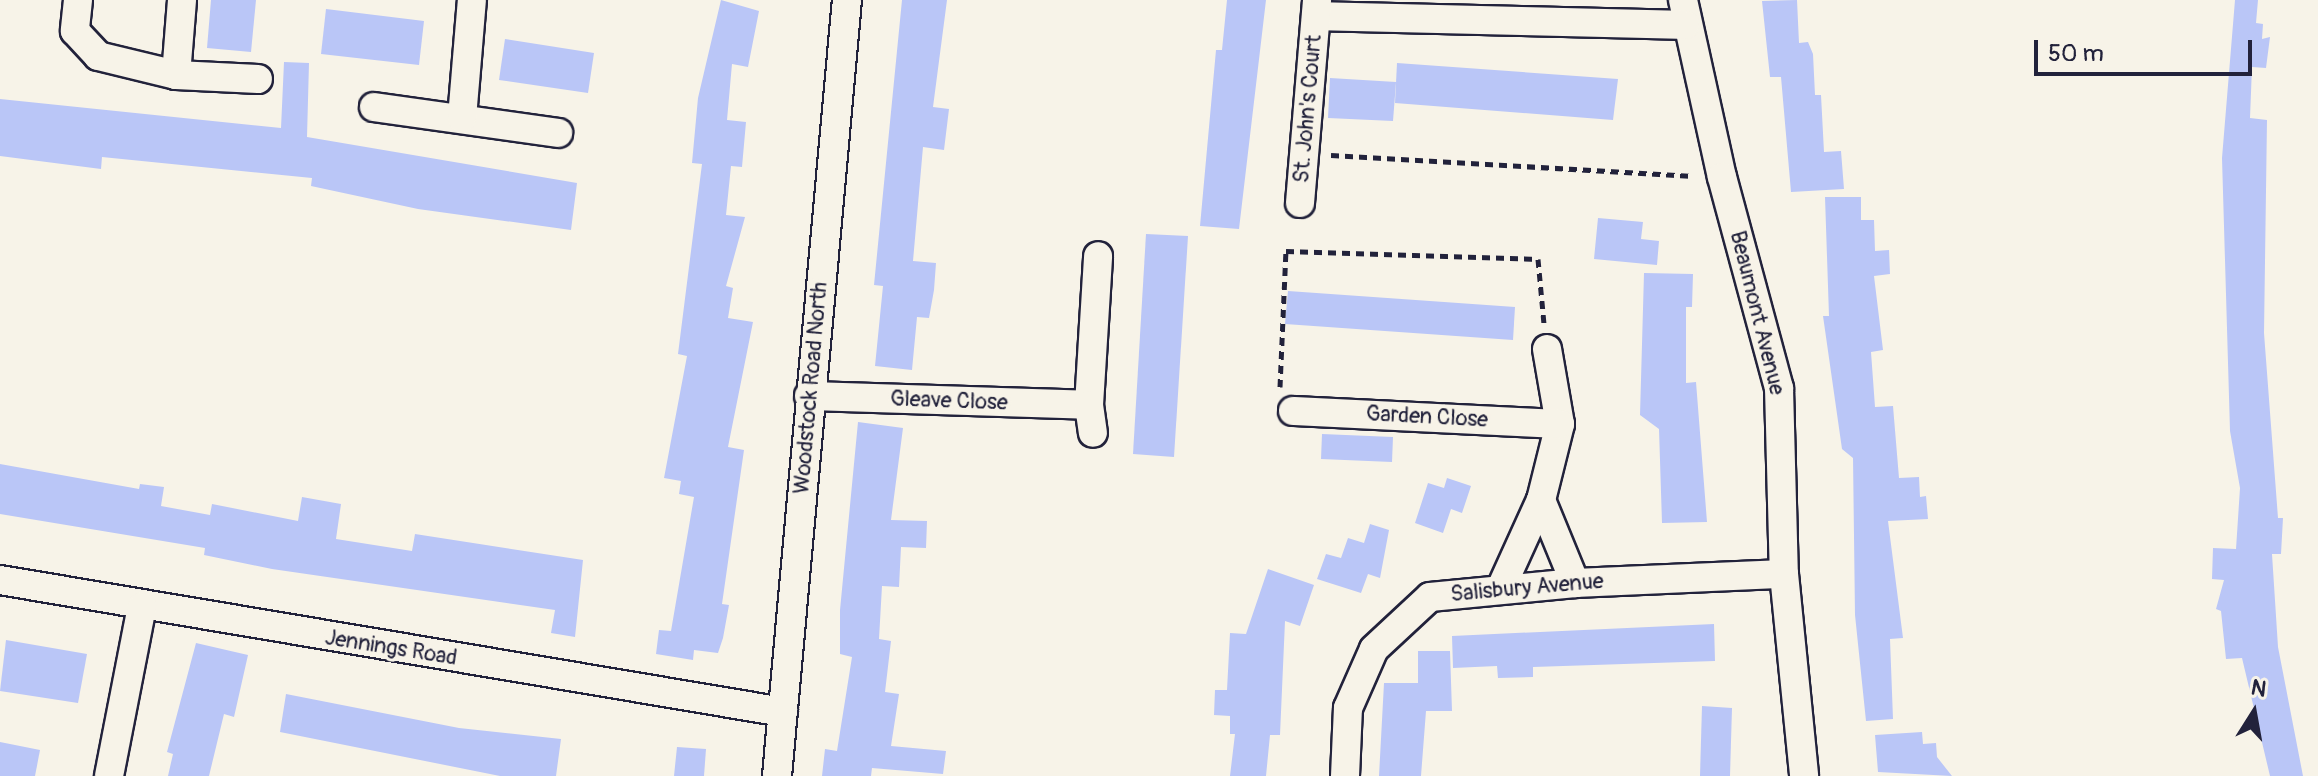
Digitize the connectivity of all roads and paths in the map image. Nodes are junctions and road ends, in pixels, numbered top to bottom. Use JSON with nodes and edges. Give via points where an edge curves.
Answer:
{"nodes":[{"id":1,"x":78,"y":0,"type":"edge"},
{"id":2,"x":182,"y":0,"type":"edge"},
{"id":3,"x":472,"y":0,"type":"edge"},
{"id":4,"x":847,"y":0,"type":"edge"},
{"id":5,"x":1316,"y":8,"type":"edge"},
{"id":6,"x":1523,"y":12,"type":"edge"},
{"id":7,"x":1684,"y":13,"type":"edge"},
{"id":8,"x":176,"y":75,"type":"junction"},
{"id":9,"x":258,"y":79,"type":"dead end"},
{"id":10,"x":374,"y":107,"type":"dead end"},
{"id":11,"x":462,"y":118,"type":"junction"},
{"id":12,"x":558,"y":133,"type":"dead end"},
{"id":13,"x":1304,"y":153,"type":"junction"},
{"id":14,"x":1722,"y":177,"type":"junction"},
{"id":15,"x":1300,"y":203,"type":"dead end"},
{"id":16,"x":1098,"y":256,"type":"dead end"},
{"id":17,"x":1547,"y":349,"type":"joint"},
{"id":18,"x":809,"y":396,"type":"junction"},
{"id":19,"x":1293,"y":411,"type":"joint"},
{"id":20,"x":1560,"y":424,"type":"junction"},
{"id":21,"x":1541,"y":500,"type":"junction"},
{"id":22,"x":1784,"y":574,"type":"junction"},
{"id":23,"x":0,"y":580,"type":"edge"},
{"id":24,"x":1575,"y":583,"type":"junction"},
{"id":25,"x":1501,"y":588,"type":"junction"},
{"id":26,"x":142,"y":607,"type":"junction"},
{"id":27,"x":783,"y":712,"type":"junction"},
{"id":28,"x":109,"y":776,"type":"edge"},
{"id":29,"x":777,"y":776,"type":"edge"},
{"id":30,"x":1345,"y":776,"type":"edge"},
{"id":31,"x":1804,"y":776,"type":"edge"}],
"edges":[{"from":1,"to":8,"type":"street","via":[[75,31],[98,56]]},
{"from":2,"to":8,"type":"street"},
{"from":3,"to":11,"type":"street"},
{"from":4,"to":18,"type":"street","name":"Woodstock Road North"},
{"from":5,"to":6,"type":"street","name":"St. John's Court"},
{"from":5,"to":13,"type":"street","name":"St. John's Court"},
{"from":6,"to":7,"type":"street","name":"St. John's Court"},
{"from":7,"to":14,"type":"street","name":"Beaumont Avenue"},
{"from":8,"to":9,"type":"street"},
{"from":10,"to":11,"type":"street"},
{"from":11,"to":12,"type":"street"},
{"from":13,"to":14,"type":"path"},
{"from":13,"to":15,"type":"street","name":"St. John's Court"},
{"from":14,"to":22,"type":"street","name":"Beaumont Avenue","via":[[1779,388]]},
{"from":16,"to":18,"type":"street","name":"Gleave Close","via":[[1091,419]]},
{"from":17,"to":19,"type":"path","via":[[1538,259],[1286,251],[1277,382]]},
{"from":17,"to":20,"type":"street"},
{"from":18,"to":27,"type":"street","name":"Woodstock Road North"},
{"from":19,"to":20,"type":"street","name":"Garden Close"},
{"from":20,"to":21,"type":"street"},
{"from":21,"to":24,"type":"street"},
{"from":21,"to":25,"type":"street"},
{"from":22,"to":24,"type":"street","name":"Salisbury Avenue"},
{"from":22,"to":31,"type":"street","name":"Beaumont Avenue"},
{"from":23,"to":26,"type":"street","name":"Jennings Road"},
{"from":24,"to":25,"type":"street","name":"Salisbury Avenue"},
{"from":25,"to":30,"type":"street","name":"Salisbury Avenue","via":[[1430,597],[1374,649],[1348,708]]},
{"from":26,"to":27,"type":"street","name":"Jennings Road"},
{"from":26,"to":28,"type":"street"},
{"from":27,"to":29,"type":"street","name":"Woodstock Road North"}]}
